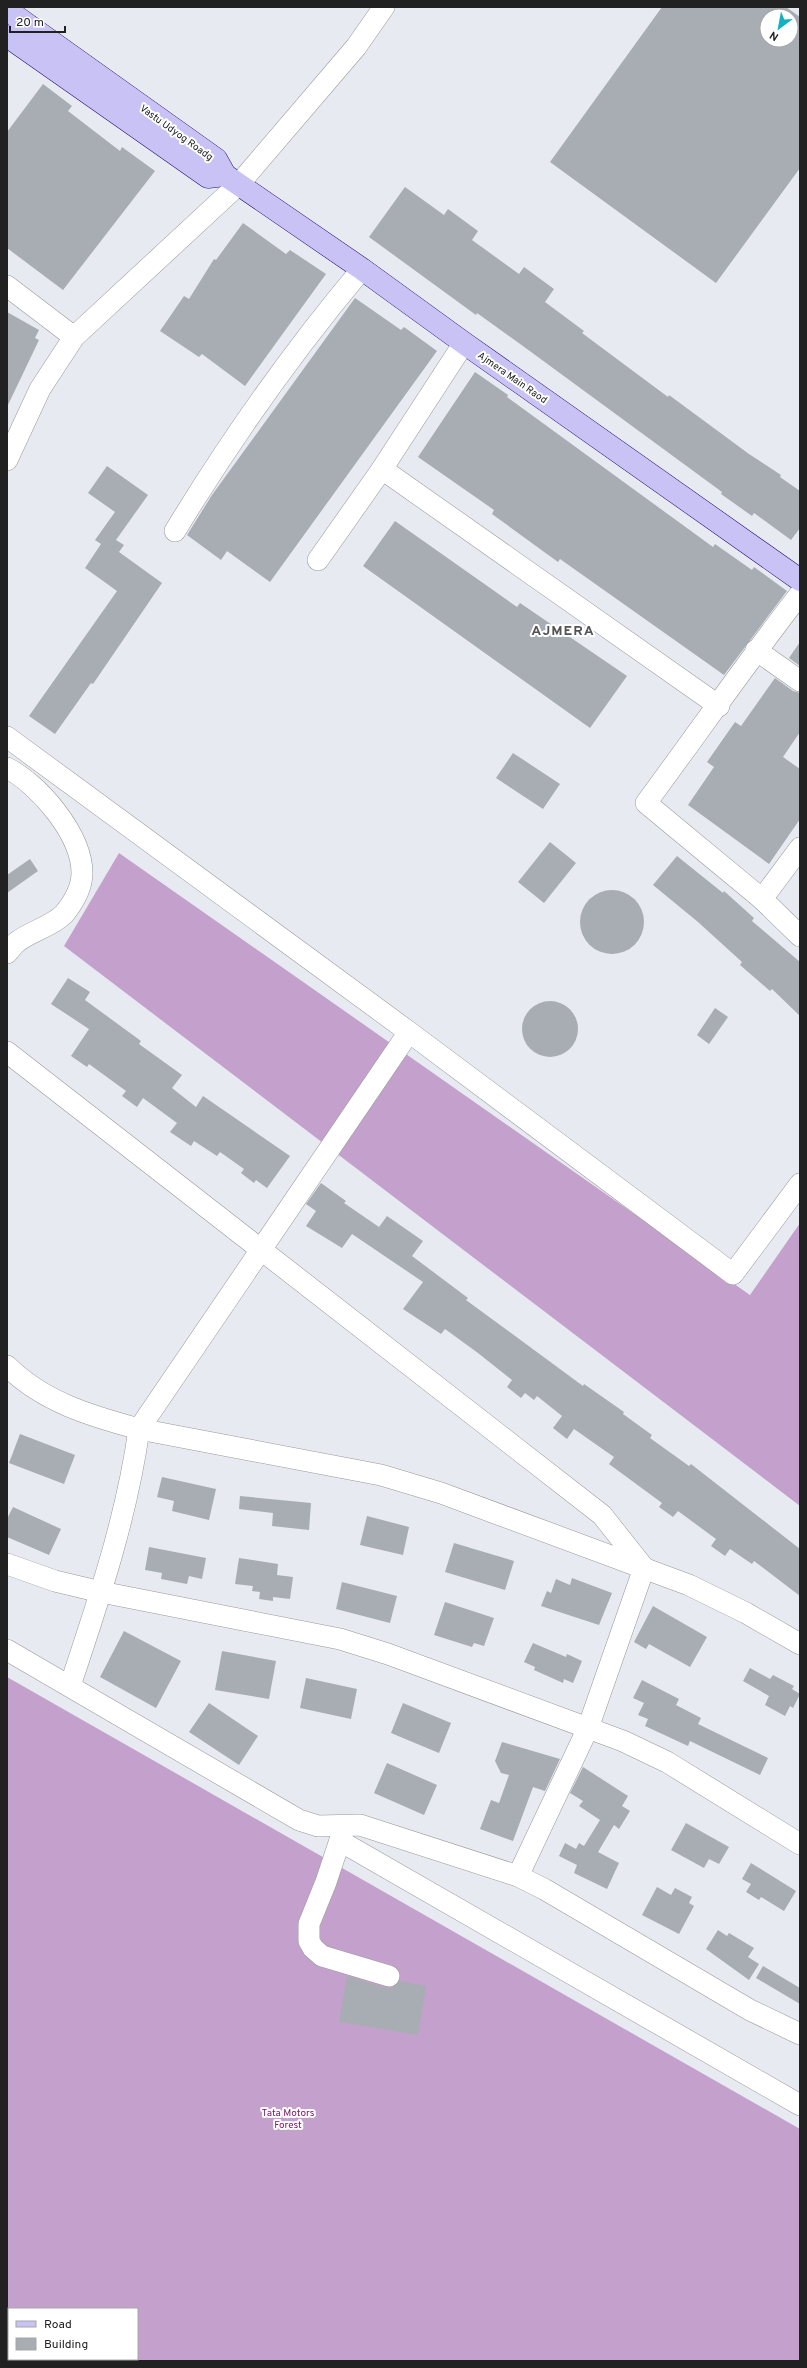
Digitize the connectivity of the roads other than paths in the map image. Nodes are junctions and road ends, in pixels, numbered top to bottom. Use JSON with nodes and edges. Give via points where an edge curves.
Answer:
{"nodes":[{"id":1,"x":384,"y":7,"type":"edge"},
{"id":2,"x":7,"y":10,"type":"edge"},
{"id":3,"x":7,"y":36,"type":"edge"},
{"id":4,"x":232,"y":180,"type":"junction"},
{"id":5,"x":362,"y":269,"type":"junction"},
{"id":6,"x":7,"y":286,"type":"edge"},
{"id":7,"x":74,"y":337,"type":"junction"},
{"id":8,"x":464,"y":343,"type":"junction"},
{"id":9,"x":7,"y":460,"type":"edge"},
{"id":10,"x":382,"y":469,"type":"junction"},
{"id":11,"x":175,"y":531,"type":"dead end"},
{"id":12,"x":318,"y":560,"type":"dead end"},
{"id":13,"x":800,"y":580,"type":"edge"},
{"id":14,"x":800,"y":594,"type":"edge"},
{"id":15,"x":756,"y":650,"type":"junction"},
{"id":16,"x":800,"y":681,"type":"edge"},
{"id":17,"x":719,"y":706,"type":"junction"},
{"id":18,"x":7,"y":737,"type":"edge"},
{"id":19,"x":7,"y":768,"type":"edge"},
{"id":20,"x":800,"y":848,"type":"edge"},
{"id":21,"x":762,"y":899,"type":"junction"},
{"id":22,"x":800,"y":936,"type":"edge"},
{"id":23,"x":7,"y":953,"type":"edge"},
{"id":24,"x":409,"y":1032,"type":"junction"},
{"id":25,"x":7,"y":1052,"type":"edge"},
{"id":26,"x":800,"y":1184,"type":"edge"},
{"id":27,"x":260,"y":1249,"type":"junction"},
{"id":28,"x":7,"y":1366,"type":"edge"},
{"id":29,"x":139,"y":1429,"type":"junction"},
{"id":30,"x":7,"y":1564,"type":"edge"},
{"id":31,"x":644,"y":1568,"type":"junction"},
{"id":32,"x":101,"y":1592,"type":"junction"},
{"id":33,"x":800,"y":1644,"type":"edge"},
{"id":34,"x":7,"y":1650,"type":"edge"},
{"id":35,"x":70,"y":1686,"type":"junction"},
{"id":36,"x":588,"y":1728,"type":"junction"},
{"id":37,"x":342,"y":1833,"type":"junction"},
{"id":38,"x":800,"y":1844,"type":"edge"},
{"id":39,"x":518,"y":1876,"type":"junction"},
{"id":40,"x":389,"y":1976,"type":"dead end"},
{"id":41,"x":800,"y":2034,"type":"edge"},
{"id":42,"x":800,"y":2105,"type":"edge"}],
"edges":[{"from":1,"to":4,"type":"street","via":[[356,47]]},
{"from":2,"to":4,"type":"street","name":"Vastu Udyog Roadg","via":[[216,159]]},
{"from":3,"to":4,"type":"street","name":"Vastu Udyog Roadg","via":[[208,177]]},
{"from":4,"to":5,"type":"street","name":"Ajmera Main Raod"},
{"from":4,"to":7,"type":"street"},
{"from":5,"to":8,"type":"street","name":"Ajmera Main Raod"},
{"from":5,"to":11,"type":"street","via":[[316,324],[231,441]]},
{"from":6,"to":7,"type":"street"},
{"from":7,"to":9,"type":"street","via":[[40,389]]},
{"from":8,"to":10,"type":"street"},
{"from":8,"to":13,"type":"street","name":"Ajmera Main Raod"},
{"from":10,"to":12,"type":"street"},
{"from":10,"to":17,"type":"street"},
{"from":14,"to":15,"type":"street"},
{"from":15,"to":16,"type":"street"},
{"from":15,"to":17,"type":"street"},
{"from":17,"to":21,"type":"street","via":[[646,803]]},
{"from":18,"to":24,"type":"street"},
{"from":19,"to":23,"type":"street","via":[[19,774],[45,798],[77,848],[82,873],[78,894],[63,914],[17,942]]},
{"from":20,"to":21,"type":"street"},
{"from":21,"to":22,"type":"street"},
{"from":24,"to":26,"type":"street","via":[[733,1274]]},
{"from":24,"to":27,"type":"street"},
{"from":25,"to":27,"type":"street"},
{"from":27,"to":29,"type":"street"},
{"from":27,"to":31,"type":"street","via":[[602,1515]]},
{"from":28,"to":29,"type":"street","via":[[54,1400],[78,1411]]},
{"from":29,"to":31,"type":"street","via":[[380,1475],[441,1493]]},
{"from":29,"to":32,"type":"street","via":[[130,1488]]},
{"from":30,"to":32,"type":"street","via":[[55,1581]]},
{"from":31,"to":33,"type":"street","via":[[689,1585],[746,1613]]},
{"from":31,"to":36,"type":"street"},
{"from":32,"to":35,"type":"street"},
{"from":32,"to":36,"type":"street","via":[[340,1639],[388,1654]]},
{"from":34,"to":35,"type":"street"},
{"from":35,"to":37,"type":"street","via":[[299,1820]]},
{"from":36,"to":38,"type":"street","via":[[667,1762]]},
{"from":36,"to":39,"type":"street"},
{"from":37,"to":39,"type":"street","via":[[360,1826]]},
{"from":37,"to":40,"type":"street","via":[[309,1924],[309,1941],[322,1956]]},
{"from":37,"to":42,"type":"street"},
{"from":39,"to":41,"type":"street","via":[[750,2010]]}]}
